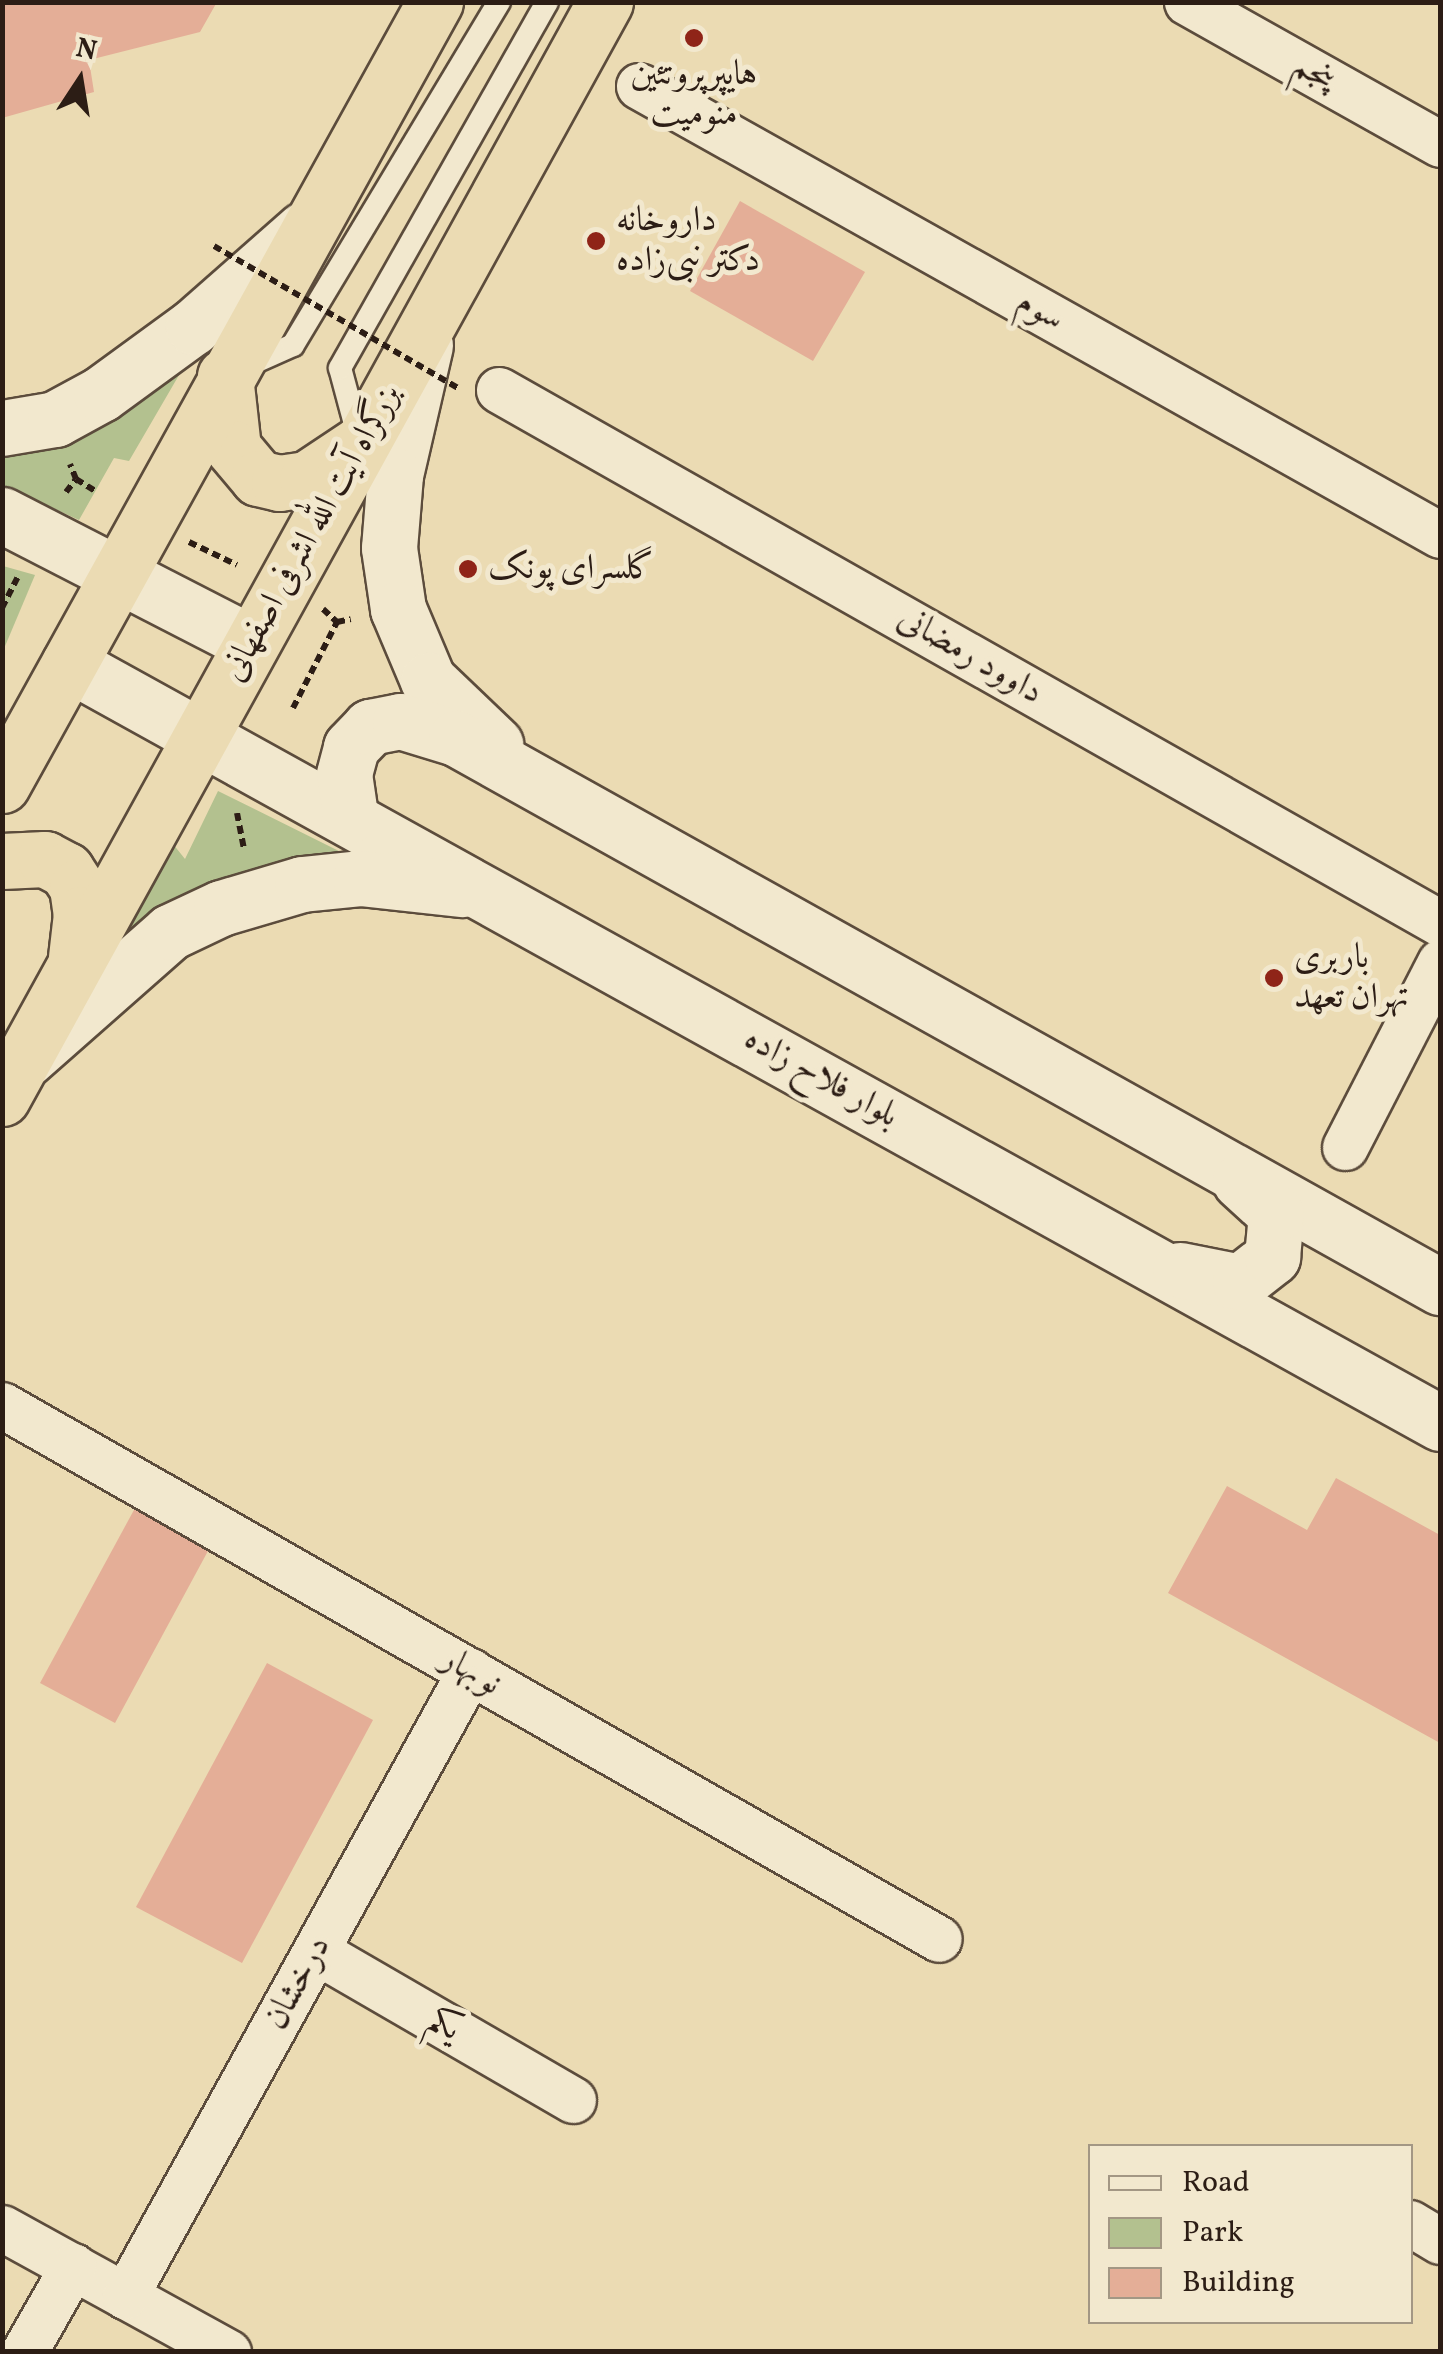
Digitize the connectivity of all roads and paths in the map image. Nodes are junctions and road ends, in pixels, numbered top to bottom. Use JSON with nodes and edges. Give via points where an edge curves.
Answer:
{"nodes":[{"id":1,"x":435,"y":2,"type":"edge"},
{"id":2,"x":498,"y":2,"type":"edge"},
{"id":3,"x":547,"y":2,"type":"edge"},
{"id":4,"x":606,"y":2,"type":"edge"},
{"id":5,"x":1187,"y":2,"type":"edge"},
{"id":6,"x":639,"y":86,"type":"dead end"},
{"id":7,"x":1440,"y":144,"type":"edge"},
{"id":8,"x":304,"y":230,"type":"junction"},
{"id":9,"x":214,"y":246,"type":"dead end"},
{"id":10,"x":433,"y":311,"type":"junction"},
{"id":11,"x":225,"y":376,"type":"junction"},
{"id":12,"x":479,"y":389,"type":"joint"},
{"id":13,"x":2,"y":428,"type":"edge"},
{"id":14,"x":361,"y":443,"type":"junction"},
{"id":15,"x":66,"y":452,"type":"dead end"},
{"id":16,"x":76,"y":479,"type":"junction"},
{"id":17,"x":95,"y":491,"type":"dead end"},
{"id":18,"x":57,"y":504,"type":"dead end"},
{"id":19,"x":2,"y":514,"type":"edge"},
{"id":20,"x":1440,"y":535,"type":"edge"},
{"id":21,"x":179,"y":538,"type":"dead end"},
{"id":22,"x":237,"y":565,"type":"dead end"},
{"id":23,"x":20,"y":572,"type":"dead end"},
{"id":24,"x":117,"y":576,"type":"junction"},
{"id":25,"x":2,"y":608,"type":"edge"},
{"id":26,"x":338,"y":622,"type":"dead end"},
{"id":27,"x":251,"y":643,"type":"junction"},
{"id":28,"x":70,"y":664,"type":"junction"},
{"id":29,"x":294,"y":708,"type":"dead end"},
{"id":30,"x":202,"y":732,"type":"junction"},
{"id":31,"x":545,"y":782,"type":"junction"},
{"id":32,"x":2,"y":785,"type":"edge"},
{"id":33,"x":240,"y":802,"type":"dead end"},
{"id":34,"x":350,"y":815,"type":"junction"},
{"id":35,"x":222,"y":816,"type":"dead end"},
{"id":36,"x":235,"y":822,"type":"junction"},
{"id":37,"x":246,"y":856,"type":"dead end"},
{"id":38,"x":2,"y":860,"type":"edge"},
{"id":39,"x":488,"y":892,"type":"junction"},
{"id":40,"x":1440,"y":923,"type":"edge"},
{"id":41,"x":1440,"y":962,"type":"edge"},
{"id":42,"x":75,"y":965,"type":"junction"},
{"id":43,"x":8,"y":1071,"type":"edge"},
{"id":44,"x":1345,"y":1147,"type":"dead end"},
{"id":45,"x":1219,"y":1162,"type":"junction"},
{"id":46,"x":1158,"y":1265,"type":"junction"},
{"id":47,"x":1440,"y":1287,"type":"edge"},
{"id":48,"x":2,"y":1405,"type":"edge"},
{"id":49,"x":1440,"y":1423,"type":"edge"},
{"id":50,"x":470,"y":1671,"type":"junction"},
{"id":51,"x":940,"y":1938,"type":"dead end"},
{"id":52,"x":316,"y":1950,"type":"junction"},
{"id":53,"x":573,"y":2100,"type":"dead end"},
{"id":54,"x":1413,"y":2225,"type":"edge"},
{"id":55,"x":2,"y":2228,"type":"edge"},
{"id":56,"x":1440,"y":2241,"type":"edge"},
{"id":57,"x":72,"y":2266,"type":"junction"},
{"id":58,"x":125,"y":2296,"type":"junction"},
{"id":59,"x":24,"y":2352,"type":"edge"},
{"id":60,"x":228,"y":2352,"type":"edge"}],
"edges":[{"from":1,"to":8,"type":"highway"},
{"from":2,"to":11,"type":"lane","via":[[293,345]]},
{"from":3,"to":14,"type":"lane","via":[[340,368]]},
{"from":4,"to":10,"type":"highway","name":"بزرگراه آیت الله اشرفی اصفهانی"},
{"from":5,"to":7,"type":"street","name":"پنجم"},
{"from":6,"to":20,"type":"street","name":"سوم"},
{"from":8,"to":11,"type":"highway"},
{"from":8,"to":13,"type":"main road","via":[[193,327],[101,394],[55,420]]},
{"from":9,"to":12,"type":"path","bridge":true},
{"from":10,"to":14,"type":"highway","name":"بزرگراه آیت الله اشرفی اصفهانی"},
{"from":10,"to":31,"type":"main road","via":[[395,475],[389,548],[398,609],[428,680],[463,720]]},
{"from":11,"to":14,"type":"highway","via":[[233,448],[258,478],[278,484],[307,479]]},
{"from":11,"to":24,"type":"highway"},
{"from":12,"to":40,"type":"street","name":"داوود رمضانی"},
{"from":14,"to":27,"type":"highway","name":"بزرگراه آیت الله اشرفی اصفهانی"},
{"from":15,"to":16,"type":"path"},
{"from":16,"to":17,"type":"path"},
{"from":16,"to":18,"type":"path"},
{"from":19,"to":24,"type":"main road"},
{"from":21,"to":22,"type":"path"},
{"from":23,"to":25,"type":"path"},
{"from":24,"to":27,"type":"main road"},
{"from":24,"to":28,"type":"highway"},
{"from":26,"to":29,"type":"path"},
{"from":27,"to":30,"type":"highway","name":"بزرگراه آیت الله اشرفی اصفهانی"},
{"from":28,"to":30,"type":"main road","name":"بلوار فلاح زاده"},
{"from":28,"to":32,"type":"highway"},
{"from":30,"to":34,"type":"main road","name":"بلوار فلاح زاده"},
{"from":30,"to":42,"type":"highway","name":"بزرگراه آیت الله اشرفی اصفهانی"},
{"from":31,"to":34,"type":"main road","via":[[456,738],[400,721],[370,727],[351,746],[344,774]]},
{"from":31,"to":45,"type":"main road"},
{"from":33,"to":36,"type":"path"},
{"from":34,"to":39,"type":"main road","name":"بلوار فلاح زاده"},
{"from":35,"to":36,"type":"path"},
{"from":36,"to":37,"type":"path"},
{"from":38,"to":42,"type":"highway","via":[[45,859],[72,879],[81,914]]},
{"from":39,"to":43,"type":"main road","via":[[360,878],[302,884],[221,908],[170,932]]},
{"from":39,"to":46,"type":"main road","name":"بلوار فلاح زاده"},
{"from":41,"to":44,"type":"street"},
{"from":42,"to":43,"type":"highway","name":"بزرگراه آیت الله اشرفی اصفهانی"},
{"from":45,"to":46,"type":"main road","via":[[1276,1214],[1272,1257],[1240,1282]]},
{"from":45,"to":47,"type":"main road"},
{"from":46,"to":49,"type":"main road","name":"بلوار فلاح زاده"},
{"from":48,"to":50,"type":"street","name":"نوبهار"},
{"from":50,"to":51,"type":"street","name":"نوبهار"},
{"from":50,"to":52,"type":"street","name":"درخشان"},
{"from":52,"to":53,"type":"street","name":"یکم"},
{"from":52,"to":58,"type":"street","name":"درخشان"},
{"from":54,"to":56,"type":"street"},
{"from":55,"to":57,"type":"street"},
{"from":57,"to":58,"type":"street"},
{"from":57,"to":59,"type":"street"},
{"from":58,"to":60,"type":"street"}]}
